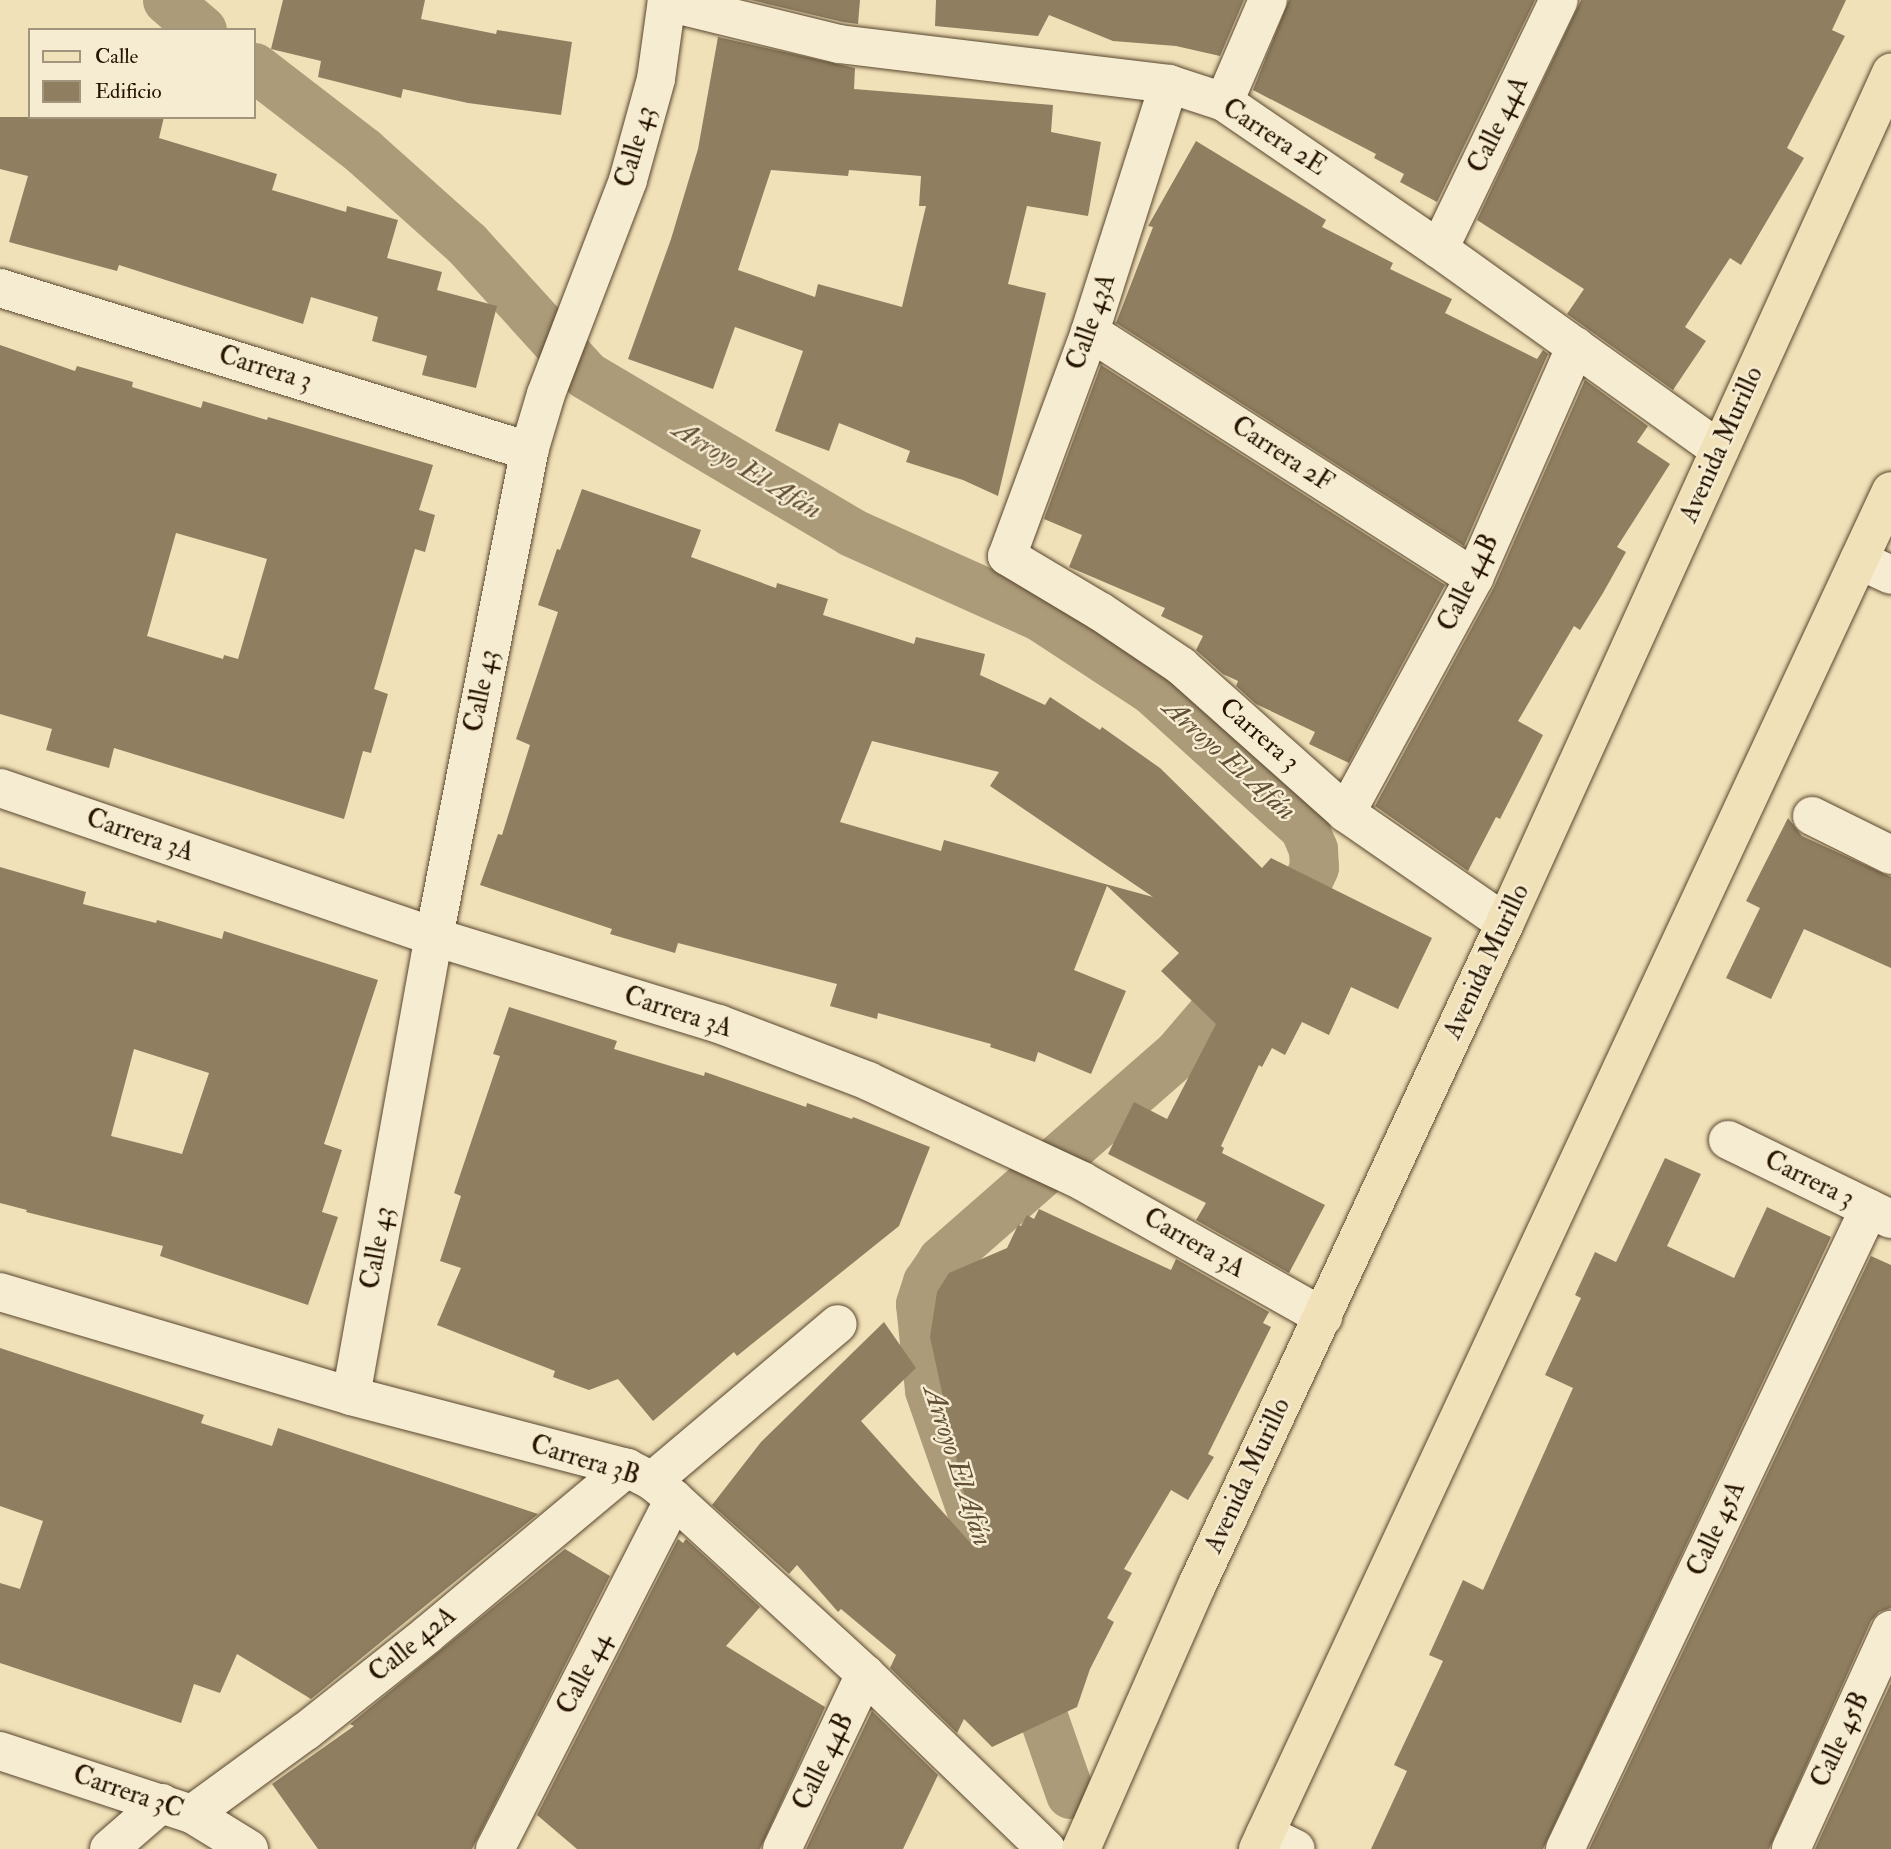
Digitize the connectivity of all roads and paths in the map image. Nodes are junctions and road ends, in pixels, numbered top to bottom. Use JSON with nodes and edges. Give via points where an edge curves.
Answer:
{"nodes":[{"id":1,"x":1268,"y":0,"type":"edge"},
{"id":2,"x":1559,"y":0,"type":"edge"},
{"id":3,"x":667,"y":1,"type":"edge"},
{"id":4,"x":1891,"y":73,"type":"edge"},
{"id":5,"x":1169,"y":84,"type":"junction"},
{"id":6,"x":1224,"y":102,"type":"junction"},
{"id":7,"x":1439,"y":249,"type":"junction"},
{"id":8,"x":0,"y":288,"type":"edge"},
{"id":9,"x":1090,"y":331,"type":"junction"},
{"id":10,"x":1576,"y":346,"type":"junction"},
{"id":11,"x":1720,"y":450,"type":"junction"},
{"id":12,"x":529,"y":451,"type":"junction"},
{"id":13,"x":1891,"y":491,"type":"edge"},
{"id":14,"x":1007,"y":556,"type":"joint"},
{"id":15,"x":1875,"y":567,"type":"edge"},
{"id":16,"x":1474,"y":579,"type":"junction"},
{"id":17,"x":0,"y":789,"type":"edge"},
{"id":18,"x":1346,"y":813,"type":"junction"},
{"id":19,"x":1812,"y":816,"type":"dead end"},
{"id":20,"x":1891,"y":855,"type":"edge"},
{"id":21,"x":1505,"y":923,"type":"junction"},
{"id":22,"x":434,"y":937,"type":"junction"},
{"id":23,"x":1728,"y":1140,"type":"dead end"},
{"id":24,"x":1880,"y":1214,"type":"edge"},
{"id":25,"x":0,"y":1292,"type":"edge"},
{"id":26,"x":1323,"y":1317,"type":"junction"},
{"id":27,"x":838,"y":1324,"type":"dead end"},
{"id":28,"x":351,"y":1396,"type":"junction"},
{"id":29,"x":651,"y":1483,"type":"junction"},
{"id":30,"x":1891,"y":1630,"type":"edge"},
{"id":31,"x":865,"y":1674,"type":"junction"},
{"id":32,"x":0,"y":1751,"type":"edge"},
{"id":33,"x":177,"y":1809,"type":"junction"},
{"id":34,"x":1273,"y":1844,"type":"edge"},
{"id":35,"x":109,"y":1849,"type":"edge"},
{"id":36,"x":249,"y":1849,"type":"edge"},
{"id":37,"x":495,"y":1849,"type":"edge"},
{"id":38,"x":782,"y":1849,"type":"edge"},
{"id":39,"x":1046,"y":1849,"type":"edge"},
{"id":40,"x":1081,"y":1849,"type":"edge"},
{"id":41,"x":1565,"y":1849,"type":"edge"},
{"id":42,"x":1791,"y":1849,"type":"edge"}],
"edges":[{"from":1,"to":6,"type":"street"},
{"from":2,"to":7,"type":"street","name":"Calle 44A"},
{"from":3,"to":5,"type":"street","name":"Carrera 2E","via":[[839,44]]},
{"from":3,"to":12,"type":"street","name":"Calle 43","via":[[656,79],[628,180],[546,394]]},
{"from":4,"to":11,"type":"main road","name":"Avenida Murillo"},
{"from":5,"to":6,"type":"street","name":"Carrera 2E"},
{"from":5,"to":9,"type":"street","name":"Calle 43A"},
{"from":6,"to":7,"type":"street","name":"Carrera 2E"},
{"from":7,"to":10,"type":"street","name":"Carrera 2E"},
{"from":8,"to":12,"type":"street","name":"Carrera 3"},
{"from":9,"to":14,"type":"street","name":"Calle 43A"},
{"from":9,"to":16,"type":"street","name":"Carrera 2F"},
{"from":10,"to":11,"type":"street","name":"Carrera 2E"},
{"from":10,"to":16,"type":"street","name":"Calle 44B"},
{"from":11,"to":21,"type":"main road","name":"Avenida Murillo"},
{"from":12,"to":22,"type":"street","name":"Calle 43"},
{"from":13,"to":15,"type":"main road"},
{"from":14,"to":18,"type":"street","name":"Carrera 3","via":[[1181,666]]},
{"from":15,"to":34,"type":"main road"},
{"from":16,"to":18,"type":"street","name":"Calle 44B"},
{"from":17,"to":22,"type":"street","name":"Carrera 3A"},
{"from":18,"to":21,"type":"street","name":"Carrera 3"},
{"from":19,"to":20,"type":"street"},
{"from":21,"to":26,"type":"main road","name":"Avenida Murillo"},
{"from":22,"to":26,"type":"street","name":"Carrera 3A","via":[[719,1024],[868,1081],[1082,1181]]},
{"from":22,"to":28,"type":"street","name":"Calle 43"},
{"from":23,"to":24,"type":"street","name":"Carrera 3"},
{"from":24,"to":41,"type":"street","name":"Calle 45A"},
{"from":25,"to":28,"type":"street","name":"Carrera 3B"},
{"from":26,"to":40,"type":"main road","name":"Avenida Murillo","via":[[1197,1585]]},
{"from":27,"to":29,"type":"street","name":"Calle 44"},
{"from":28,"to":29,"type":"street","name":"Carrera 3B"},
{"from":29,"to":31,"type":"street","name":"Carrera 3B"},
{"from":29,"to":33,"type":"street","name":"Calle 42A","via":[[427,1635],[306,1731]]},
{"from":29,"to":37,"type":"street","name":"Calle 44"},
{"from":30,"to":42,"type":"street","name":"Calle 45B"},
{"from":31,"to":38,"type":"street","name":"Calle 44B"},
{"from":31,"to":39,"type":"street","name":"Carrera 3B"},
{"from":32,"to":33,"type":"street","name":"Carrera 3C"},
{"from":33,"to":35,"type":"street","name":"Calle 42A"},
{"from":33,"to":36,"type":"street","name":"Carrera 3C"}]}
